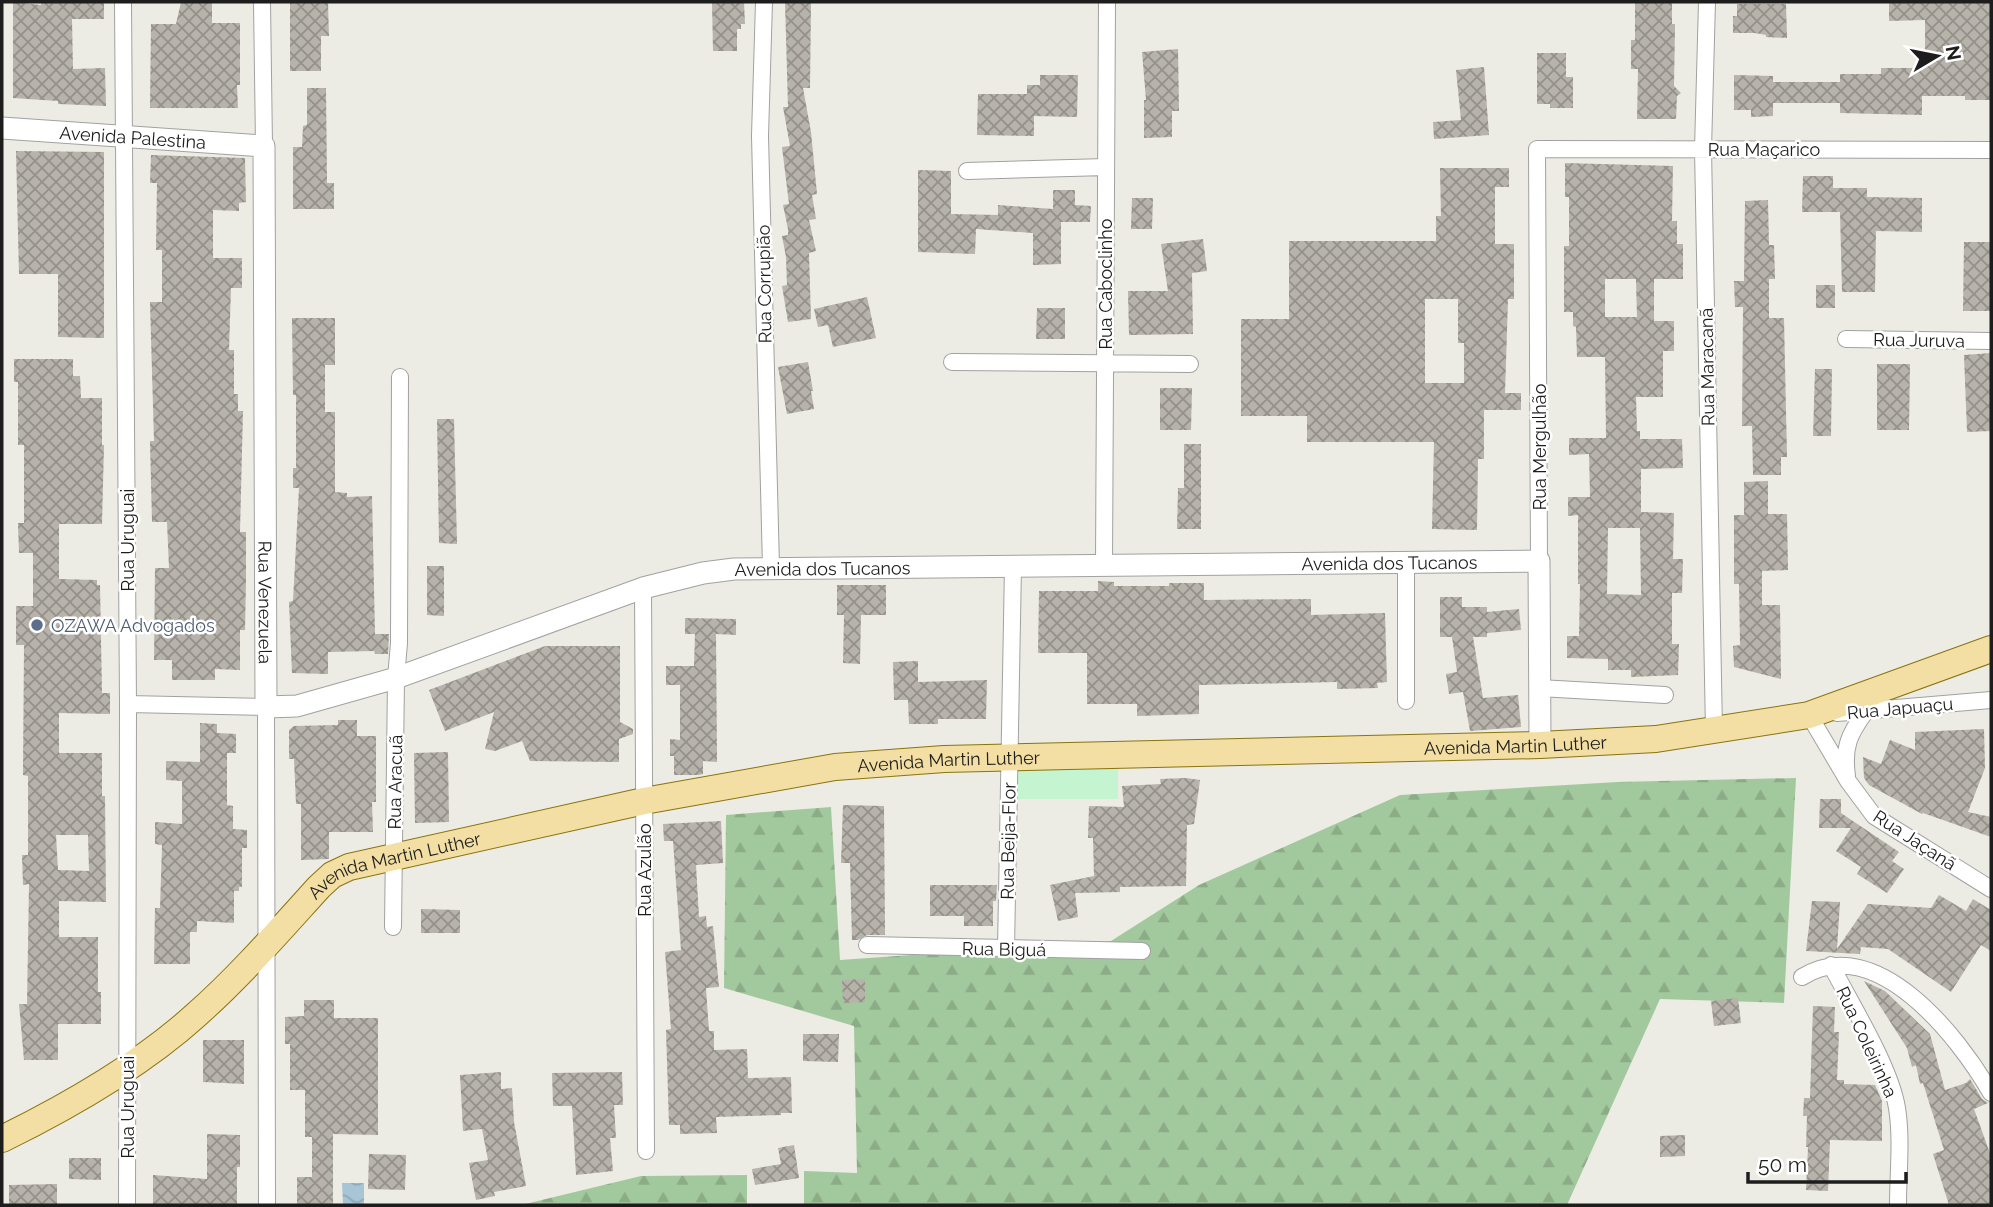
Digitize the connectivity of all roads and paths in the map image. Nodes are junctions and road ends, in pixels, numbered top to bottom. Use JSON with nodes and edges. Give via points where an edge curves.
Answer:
{"nodes":[{"id":1,"x":123,"y":2,"type":"edge"},
{"id":2,"x":262,"y":2,"type":"edge"},
{"id":3,"x":764,"y":2,"type":"edge"},
{"id":4,"x":1107,"y":2,"type":"edge"},
{"id":5,"x":1707,"y":2,"type":"edge"},
{"id":6,"x":2,"y":128,"type":"edge"},
{"id":7,"x":125,"y":136,"type":"junction"},
{"id":8,"x":264,"y":146,"type":"junction"},
{"id":9,"x":1537,"y":149,"type":"joint"},
{"id":10,"x":1703,"y":149,"type":"junction"},
{"id":11,"x":1991,"y":150,"type":"edge"},
{"id":12,"x":1106,"y":167,"type":"junction"},
{"id":13,"x":967,"y":172,"type":"dead end"},
{"id":14,"x":1846,"y":339,"type":"dead end"},
{"id":15,"x":1991,"y":341,"type":"edge"},
{"id":16,"x":952,"y":362,"type":"dead end"},
{"id":17,"x":1105,"y":363,"type":"junction"},
{"id":18,"x":1190,"y":364,"type":"dead end"},
{"id":19,"x":400,"y":377,"type":"dead end"},
{"id":20,"x":1539,"y":561,"type":"junction"},
{"id":21,"x":1406,"y":563,"type":"junction"},
{"id":22,"x":1104,"y":565,"type":"junction"},
{"id":23,"x":1013,"y":566,"type":"junction"},
{"id":24,"x":771,"y":567,"type":"junction"},
{"id":25,"x":643,"y":589,"type":"junction"},
{"id":26,"x":1991,"y":649,"type":"edge"},
{"id":27,"x":396,"y":678,"type":"junction"},
{"id":28,"x":1539,"y":688,"type":"junction"},
{"id":29,"x":1665,"y":695,"type":"dead end"},
{"id":30,"x":1991,"y":699,"type":"edge"},
{"id":31,"x":1406,"y":701,"type":"dead end"},
{"id":32,"x":128,"y":704,"type":"junction"},
{"id":33,"x":266,"y":707,"type":"junction"},
{"id":34,"x":1866,"y":711,"type":"junction"},
{"id":35,"x":1809,"y":715,"type":"junction"},
{"id":36,"x":1714,"y":731,"type":"junction"},
{"id":37,"x":1540,"y":745,"type":"junction"},
{"id":38,"x":1010,"y":758,"type":"junction"},
{"id":39,"x":1847,"y":781,"type":"junction"},
{"id":40,"x":644,"y":801,"type":"junction"},
{"id":41,"x":394,"y":855,"type":"junction"},
{"id":42,"x":1991,"y":889,"type":"edge"},
{"id":43,"x":393,"y":927,"type":"dead end"},
{"id":44,"x":867,"y":945,"type":"dead end"},
{"id":45,"x":266,"y":946,"type":"junction"},
{"id":46,"x":1006,"y":949,"type":"junction"},
{"id":47,"x":1142,"y":951,"type":"dead end"},
{"id":48,"x":1831,"y":965,"type":"junction"},
{"id":49,"x":1802,"y":976,"type":"dead end"},
{"id":50,"x":127,"y":1066,"type":"junction"},
{"id":51,"x":1991,"y":1093,"type":"edge"},
{"id":52,"x":2,"y":1139,"type":"edge"},
{"id":53,"x":646,"y":1151,"type":"dead end"},
{"id":54,"x":127,"y":1205,"type":"edge"},
{"id":55,"x":267,"y":1205,"type":"edge"},
{"id":56,"x":1898,"y":1205,"type":"edge"}],
"edges":[{"from":1,"to":7,"type":"street","name":"Rua Uruguai"},
{"from":2,"to":8,"type":"street","name":"Rua Venezuela"},
{"from":3,"to":24,"type":"street","name":"Rua Corrupião","via":[[760,136]]},
{"from":4,"to":12,"type":"street","name":"Rua Caboclinho"},
{"from":5,"to":10,"type":"street","name":"Rua Maracanã"},
{"from":6,"to":7,"type":"street","name":"Avenida Palestina"},
{"from":7,"to":8,"type":"street","name":"Avenida Palestina"},
{"from":7,"to":32,"type":"street","name":"Rua Uruguai"},
{"from":8,"to":33,"type":"street","name":"Rua Venezuela"},
{"from":9,"to":10,"type":"street","name":"Rua Maçarico"},
{"from":9,"to":20,"type":"street","name":"Rua Mergulhão"},
{"from":10,"to":11,"type":"street","name":"Rua Maçarico"},
{"from":10,"to":36,"type":"street","name":"Rua Maracanã"},
{"from":12,"to":13,"type":"street"},
{"from":12,"to":17,"type":"street","name":"Rua Caboclinho"},
{"from":14,"to":15,"type":"street","name":"Rua Juruva"},
{"from":16,"to":17,"type":"street"},
{"from":17,"to":18,"type":"street"},
{"from":17,"to":22,"type":"street","name":"Rua Caboclinho"},
{"from":19,"to":27,"type":"street","name":"Rua Aracuã"},
{"from":20,"to":21,"type":"street","name":"Avenida dos Tucanos"},
{"from":20,"to":28,"type":"street","name":"Rua Mergulhão"},
{"from":21,"to":22,"type":"street","name":"Avenida dos Tucanos"},
{"from":21,"to":31,"type":"street"},
{"from":22,"to":23,"type":"street","name":"Avenida dos Tucanos"},
{"from":23,"to":24,"type":"street","name":"Avenida dos Tucanos"},
{"from":23,"to":38,"type":"street","name":"Rua Beija-Flor"},
{"from":24,"to":25,"type":"street","name":"Avenida dos Tucanos","via":[[703,573]]},
{"from":25,"to":27,"type":"street","name":"Avenida dos Tucanos"},
{"from":25,"to":40,"type":"street","name":"Rua Azulão"},
{"from":26,"to":35,"type":"main road","name":"Avenida Martin Luther"},
{"from":27,"to":33,"type":"street","name":"Avenida dos Tucanos","via":[[297,706]]},
{"from":27,"to":41,"type":"street","name":"Rua Aracuã"},
{"from":28,"to":29,"type":"street"},
{"from":28,"to":37,"type":"street","name":"Rua Mergulhão"},
{"from":30,"to":34,"type":"street","name":"Rua Japuaçu"},
{"from":32,"to":33,"type":"street","name":"Avenida dos Tucanos"},
{"from":32,"to":50,"type":"street","name":"Rua Uruguai"},
{"from":33,"to":45,"type":"street","name":"Rua Venezuela"},
{"from":34,"to":35,"type":"street","name":"Rua Japuaçu"},
{"from":34,"to":39,"type":"street","via":[[1851,731],[1844,756]]},
{"from":35,"to":36,"type":"main road","name":"Avenida Martin Luther"},
{"from":35,"to":39,"type":"street","name":"Rua Jaçanã"},
{"from":36,"to":37,"type":"main road","name":"Avenida Martin Luther"},
{"from":37,"to":38,"type":"main road","name":"Avenida Martin Luther"},
{"from":38,"to":40,"type":"main road","name":"Avenida Martin Luther","via":[[835,767]]},
{"from":38,"to":46,"type":"street","name":"Rua Beija-Flor"},
{"from":39,"to":42,"type":"street","name":"Rua Jaçanã","via":[[1886,826]]},
{"from":40,"to":41,"type":"main road","name":"Avenida Martin Luther"},
{"from":40,"to":53,"type":"street","name":"Rua Azulão"},
{"from":41,"to":43,"type":"street","name":"Rua Aracuã"},
{"from":41,"to":45,"type":"main road","name":"Avenida Martin Luther","via":[[332,875]]},
{"from":44,"to":46,"type":"street","name":"Rua Biguá"},
{"from":45,"to":50,"type":"main road","name":"Avenida Martin Luther","via":[[195,1016]]},
{"from":45,"to":55,"type":"street","name":"Rua Venezuela"},
{"from":46,"to":47,"type":"street","name":"Rua Biguá"},
{"from":48,"to":49,"type":"street"},
{"from":48,"to":51,"type":"street","via":[[1853,965],[1885,977],[1915,999],[1956,1039]]},
{"from":48,"to":56,"type":"street","name":"Rua Coleirinha","via":[[1885,1072],[1897,1106]]},
{"from":50,"to":52,"type":"main road","name":"Avenida Martin Luther"},
{"from":50,"to":54,"type":"street","name":"Rua Uruguai"}]}
